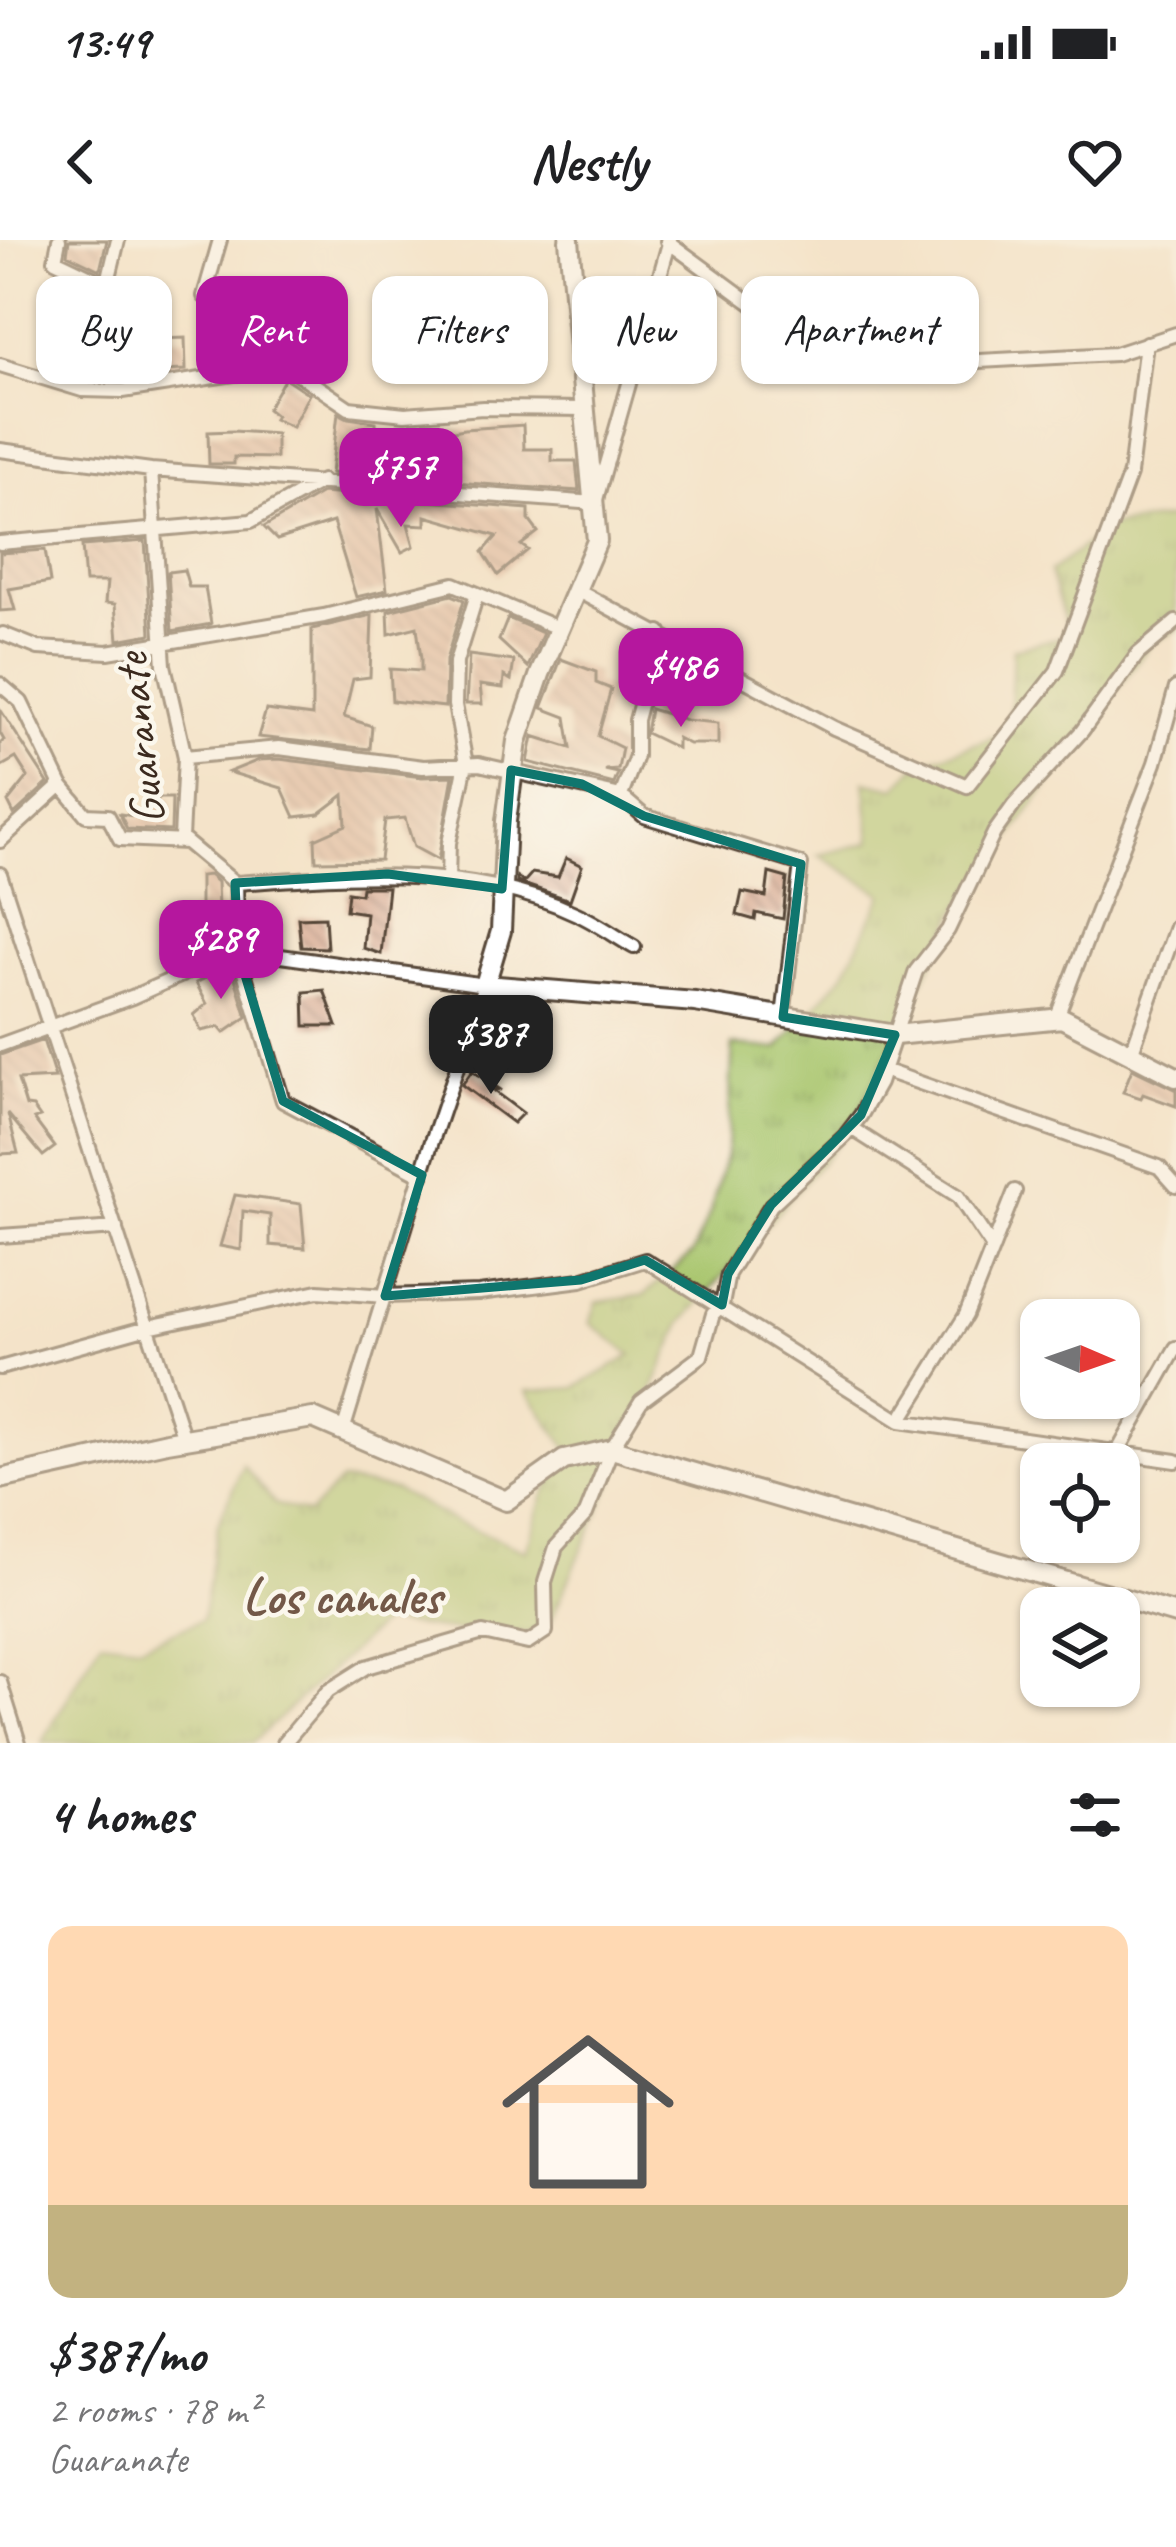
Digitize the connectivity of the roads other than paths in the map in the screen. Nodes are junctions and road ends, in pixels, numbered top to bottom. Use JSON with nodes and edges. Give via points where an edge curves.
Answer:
{"nodes":[{"id":1,"x":59,"y":240,"type":"edge"},
{"id":2,"x":118,"y":240,"type":"edge"},
{"id":3,"x":220,"y":240,"type":"edge"},
{"id":4,"x":569,"y":240,"type":"edge"},
{"id":5,"x":669,"y":241,"type":"edge"},
{"id":6,"x":88,"y":276,"type":"edge"},
{"id":7,"x":109,"y":276,"type":"edge"},
{"id":8,"x":210,"y":276,"type":"edge"},
{"id":9,"x":1176,"y":334,"type":"edge"},
{"id":10,"x":1146,"y":344,"type":"junction"},
{"id":11,"x":0,"y":365,"type":"edge"},
{"id":12,"x":83,"y":384,"type":"edge"},
{"id":13,"x":82,"y":390,"type":"junction"},
{"id":14,"x":586,"y":409,"type":"junction"},
{"id":15,"x":0,"y":450,"type":"edge"},
{"id":16,"x":151,"y":470,"type":"junction"},
{"id":17,"x":323,"y":480,"type":"junction"},
{"id":18,"x":596,"y":502,"type":"junction"},
{"id":19,"x":156,"y":527,"type":"junction"},
{"id":20,"x":0,"y":543,"type":"edge"},
{"id":21,"x":576,"y":590,"type":"junction"},
{"id":22,"x":477,"y":594,"type":"junction"},
{"id":23,"x":1176,"y":622,"type":"edge"},
{"id":24,"x":560,"y":629,"type":"junction"},
{"id":25,"x":660,"y":632,"type":"junction"},
{"id":26,"x":3,"y":634,"type":"edge"},
{"id":27,"x":166,"y":643,"type":"junction"},
{"id":28,"x":0,"y":684,"type":"edge"},
{"id":29,"x":1176,"y":688,"type":"edge"},
{"id":30,"x":185,"y":757,"type":"junction"},
{"id":31,"x":466,"y":764,"type":"junction"},
{"id":32,"x":511,"y":770,"type":"junction"},
{"id":33,"x":61,"y":784,"type":"junction"},
{"id":34,"x":621,"y":796,"type":"junction"},
{"id":35,"x":0,"y":842,"type":"edge"},
{"id":36,"x":186,"y":842,"type":"junction"},
{"id":37,"x":0,"y":874,"type":"edge"},
{"id":38,"x":448,"y":880,"type":"junction"},
{"id":39,"x":235,"y":883,"type":"junction"},
{"id":40,"x":502,"y":890,"type":"junction"},
{"id":41,"x":1176,"y":927,"type":"edge"},
{"id":42,"x":634,"y":947,"type":"dead end"},
{"id":43,"x":238,"y":950,"type":"junction"},
{"id":44,"x":485,"y":985,"type":"junction"},
{"id":45,"x":783,"y":1017,"type":"junction"},
{"id":46,"x":1056,"y":1018,"type":"junction"},
{"id":47,"x":50,"y":1029,"type":"junction"},
{"id":48,"x":895,"y":1035,"type":"junction"},
{"id":49,"x":0,"y":1045,"type":"edge"},
{"id":50,"x":1131,"y":1054,"type":"junction"},
{"id":51,"x":884,"y":1070,"type":"junction"},
{"id":52,"x":1176,"y":1077,"type":"edge"},
{"id":53,"x":851,"y":1128,"type":"junction"},
{"id":54,"x":422,"y":1175,"type":"junction"},
{"id":55,"x":1176,"y":1186,"type":"edge"},
{"id":56,"x":1015,"y":1191,"type":"dead end"},
{"id":57,"x":116,"y":1228,"type":"junction"},
{"id":58,"x":0,"y":1236,"type":"edge"},
{"id":59,"x":993,"y":1248,"type":"junction"},
{"id":60,"x":386,"y":1296,"type":"junction"},
{"id":61,"x":722,"y":1305,"type":"junction"},
{"id":62,"x":148,"y":1327,"type":"junction"},
{"id":63,"x":1176,"y":1348,"type":"edge"},
{"id":64,"x":0,"y":1368,"type":"edge"},
{"id":65,"x":900,"y":1420,"type":"junction"},
{"id":66,"x":343,"y":1431,"type":"junction"},
{"id":67,"x":184,"y":1439,"type":"junction"},
{"id":68,"x":1062,"y":1443,"type":"edge"},
{"id":69,"x":1123,"y":1443,"type":"edge"},
{"id":70,"x":612,"y":1448,"type":"junction"},
{"id":71,"x":1140,"y":1455,"type":"edge"},
{"id":72,"x":1176,"y":1461,"type":"edge"},
{"id":73,"x":0,"y":1479,"type":"edge"},
{"id":74,"x":1176,"y":1614,"type":"edge"},
{"id":75,"x":0,"y":1682,"type":"edge"},
{"id":76,"x":19,"y":1743,"type":"edge"},
{"id":77,"x":284,"y":1743,"type":"edge"}],
"edges":[{"from":1,"to":6,"type":"street","via":[[55,260]]},
{"from":2,"to":7,"type":"street"},
{"from":3,"to":8,"type":"street"},
{"from":4,"to":14,"type":"main road"},
{"from":5,"to":10,"type":"street","via":[[830,361],[1115,354]]},
{"from":5,"to":18,"type":"street"},
{"from":9,"to":10,"type":"street"},
{"from":10,"to":25,"type":"street","via":[[1130,474],[1057,671],[967,786],[834,728]]},
{"from":11,"to":13,"type":"street"},
{"from":12,"to":13,"type":"street"},
{"from":13,"to":14,"type":"street","via":[[247,372],[269,354],[349,408]]},
{"from":14,"to":18,"type":"main road"},
{"from":15,"to":16,"type":"street"},
{"from":16,"to":17,"type":"street"},
{"from":16,"to":19,"type":"street","name":"Guaranate"},
{"from":17,"to":18,"type":"street"},
{"from":17,"to":19,"type":"street","via":[[250,521]]},
{"from":18,"to":21,"type":"main road","via":[[597,541]]},
{"from":19,"to":20,"type":"street"},
{"from":19,"to":27,"type":"street","name":"Guaranate"},
{"from":21,"to":24,"type":"main road"},
{"from":21,"to":25,"type":"street"},
{"from":22,"to":24,"type":"street"},
{"from":22,"to":27,"type":"street","via":[[454,584]]},
{"from":22,"to":31,"type":"street","via":[[456,662]]},
{"from":23,"to":48,"type":"street","via":[[1138,654],[1008,813],[948,930],[916,970]]},
{"from":24,"to":32,"type":"main road"},
{"from":25,"to":34,"type":"street"},
{"from":26,"to":27,"type":"street","via":[[38,648],[108,652]]},
{"from":27,"to":30,"type":"street","name":"Guaranate"},
{"from":28,"to":33,"type":"street","via":[[21,702]]},
{"from":29,"to":46,"type":"street","via":[[1156,763]]},
{"from":30,"to":31,"type":"street","via":[[279,748],[423,767]]},
{"from":30,"to":36,"type":"street","name":"Guaranate"},
{"from":31,"to":32,"type":"street"},
{"from":31,"to":38,"type":"street"},
{"from":32,"to":34,"type":"street"},
{"from":32,"to":40,"type":"main road"},
{"from":33,"to":35,"type":"street"},
{"from":33,"to":36,"type":"street","via":[[86,814],[108,816],[121,839]]},
{"from":34,"to":45,"type":"street","via":[[644,816],[801,863]]},
{"from":36,"to":39,"type":"street","name":"Guaranate"},
{"from":37,"to":47,"type":"street"},
{"from":38,"to":39,"type":"street","via":[[388,874]]},
{"from":38,"to":40,"type":"street"},
{"from":39,"to":43,"type":"street"},
{"from":40,"to":42,"type":"street","via":[[577,914]]},
{"from":40,"to":44,"type":"main road","via":[[501,931]]},
{"from":41,"to":50,"type":"street"},
{"from":43,"to":44,"type":"street"},
{"from":43,"to":47,"type":"street"},
{"from":43,"to":54,"type":"street","via":[[283,1101]]},
{"from":44,"to":45,"type":"main road"},
{"from":44,"to":54,"type":"street"},
{"from":45,"to":48,"type":"main road"},
{"from":46,"to":48,"type":"main road"},
{"from":46,"to":50,"type":"main road"},
{"from":47,"to":49,"type":"street"},
{"from":47,"to":57,"type":"street"},
{"from":48,"to":51,"type":"street"},
{"from":50,"to":52,"type":"main road"},
{"from":51,"to":53,"type":"street"},
{"from":51,"to":55,"type":"street","via":[[1160,1167]]},
{"from":53,"to":59,"type":"street","via":[[958,1196]]},
{"from":53,"to":61,"type":"street","via":[[771,1205],[728,1274]]},
{"from":54,"to":60,"type":"street"},
{"from":56,"to":59,"type":"street"},
{"from":57,"to":58,"type":"street"},
{"from":57,"to":62,"type":"street"},
{"from":59,"to":65,"type":"street","via":[[966,1315]]},
{"from":60,"to":61,"type":"street","via":[[581,1280],[645,1260]]},
{"from":60,"to":62,"type":"street","via":[[318,1291]]},
{"from":60,"to":66,"type":"street"},
{"from":61,"to":65,"type":"street"},
{"from":61,"to":70,"type":"street","via":[[700,1356],[641,1401]]},
{"from":62,"to":64,"type":"street"},
{"from":62,"to":67,"type":"street"},
{"from":63,"to":69,"type":"street"},
{"from":65,"to":68,"type":"street"},
{"from":66,"to":67,"type":"main road","via":[[313,1418]]},
{"from":66,"to":70,"type":"main road","via":[[506,1501],[564,1460]]},
{"from":67,"to":73,"type":"main road"},
{"from":70,"to":74,"type":"main road"},
{"from":70,"to":77,"type":"street","via":[[586,1514],[556,1547],[545,1582],[546,1630],[529,1642],[483,1634],[367,1667],[328,1691]]},
{"from":71,"to":72,"type":"street"},
{"from":75,"to":76,"type":"street"}]}
